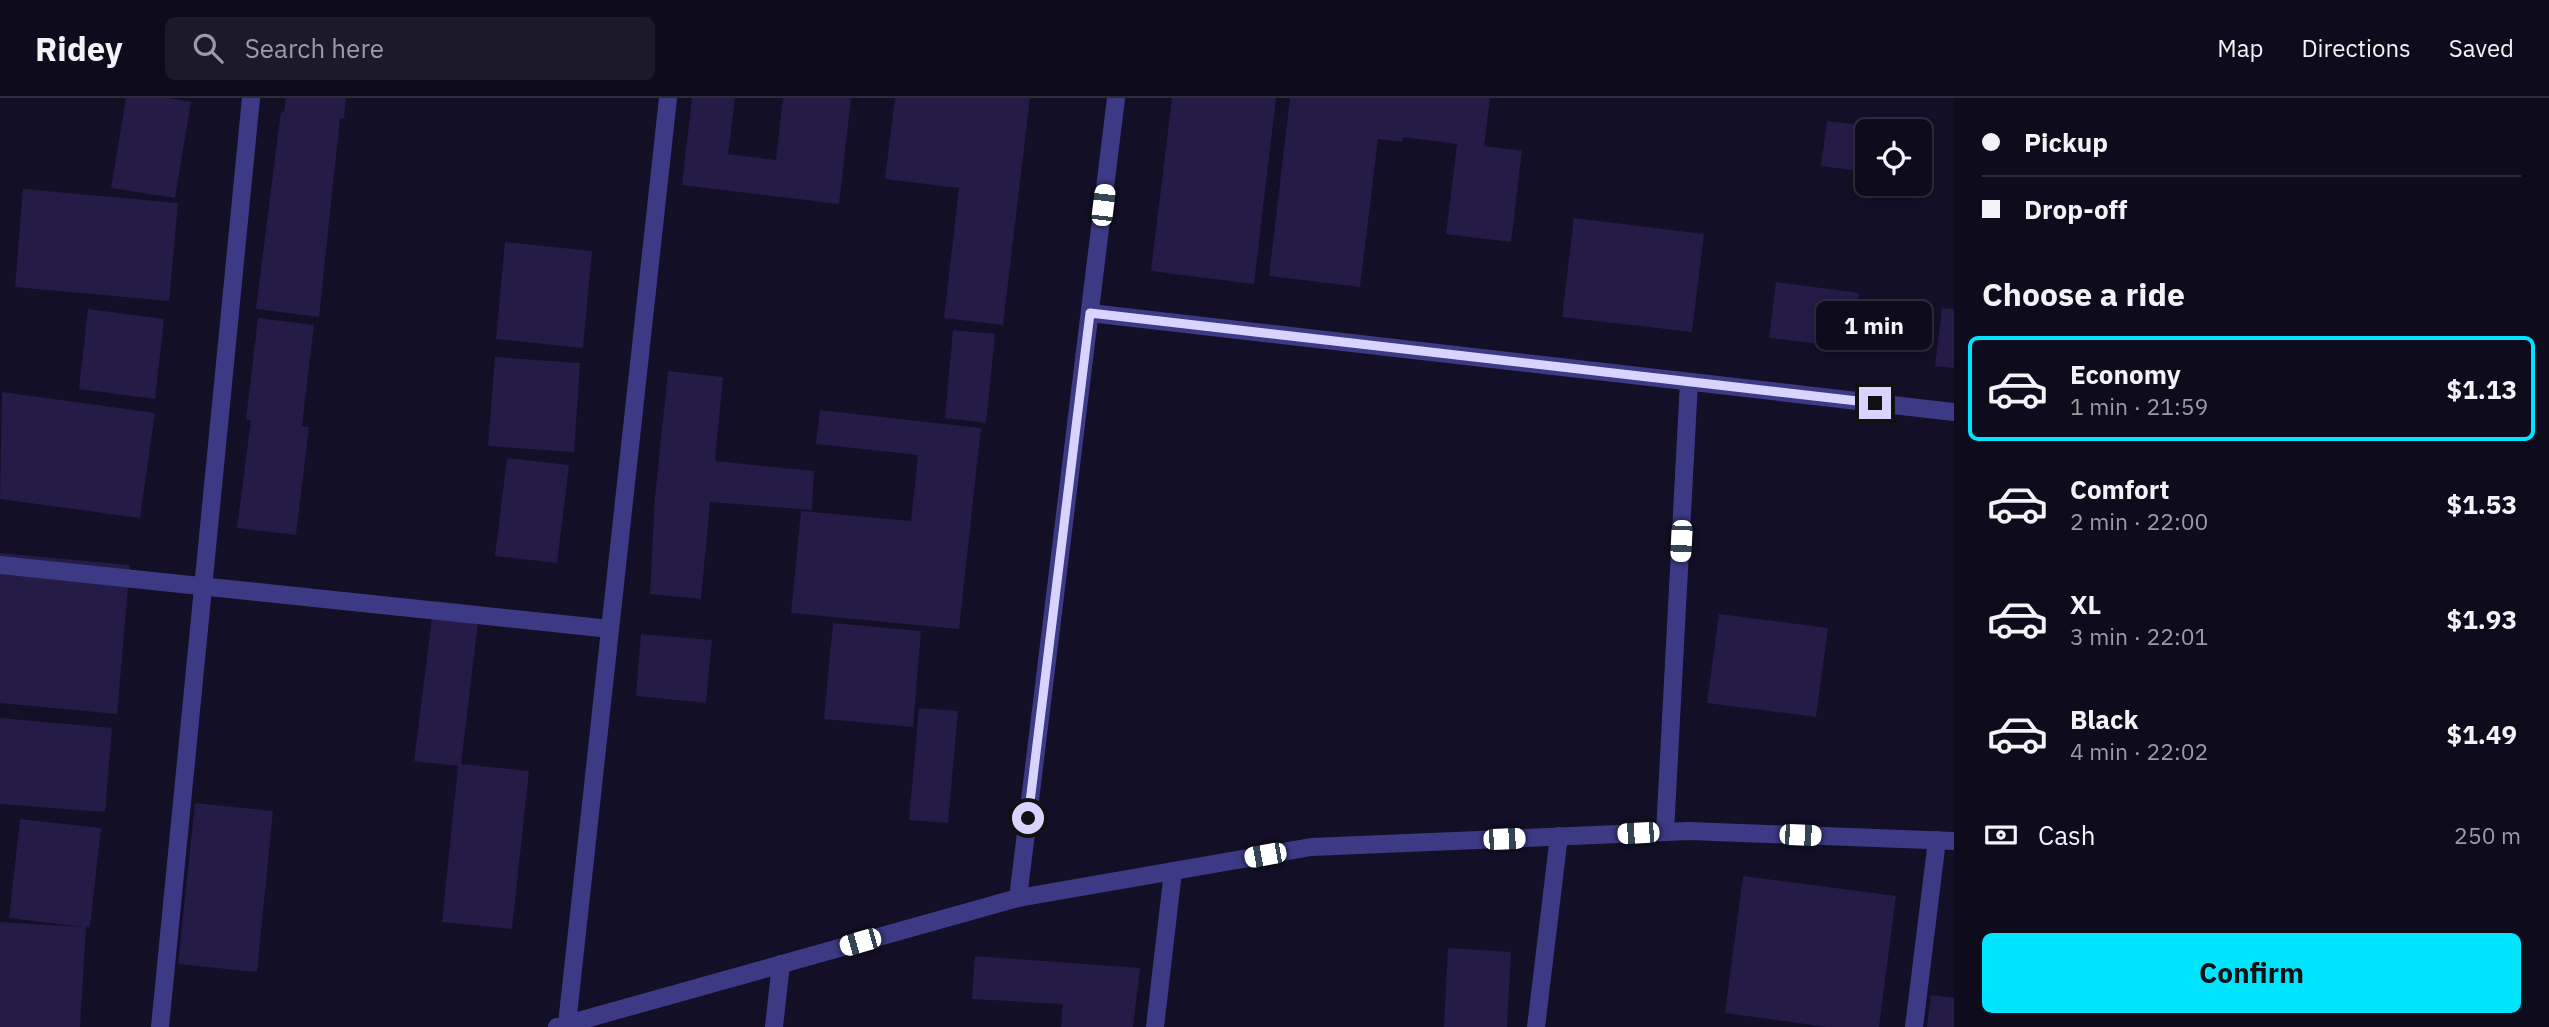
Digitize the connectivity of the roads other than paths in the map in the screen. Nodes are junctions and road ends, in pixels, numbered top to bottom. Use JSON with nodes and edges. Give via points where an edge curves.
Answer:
{"nodes":[{"id":1,"x":251,"y":98,"type":"edge"},
{"id":2,"x":668,"y":98,"type":"edge"},
{"id":3,"x":1116,"y":98,"type":"edge"},
{"id":4,"x":1090,"y":313,"type":"junction"},
{"id":5,"x":1689,"y":382,"type":"junction"},
{"id":6,"x":1954,"y":412,"type":"edge"},
{"id":7,"x":0,"y":565,"type":"edge"},
{"id":8,"x":203,"y":585,"type":"junction"},
{"id":9,"x":610,"y":629,"type":"junction"},
{"id":10,"x":1665,"y":832,"type":"junction"},
{"id":11,"x":1559,"y":836,"type":"junction"},
{"id":12,"x":1945,"y":841,"type":"edge"},
{"id":13,"x":1173,"y":871,"type":"junction"},
{"id":14,"x":1018,"y":898,"type":"junction"},
{"id":15,"x":781,"y":964,"type":"junction"},
{"id":16,"x":562,"y":1026,"type":"edge"},
{"id":17,"x":160,"y":1027,"type":"edge"},
{"id":18,"x":774,"y":1027,"type":"edge"},
{"id":19,"x":1155,"y":1027,"type":"edge"},
{"id":20,"x":1536,"y":1027,"type":"edge"},
{"id":21,"x":1914,"y":1027,"type":"edge"}],
"edges":[{"from":1,"to":8,"type":"street"},
{"from":2,"to":9,"type":"street"},
{"from":3,"to":4,"type":"street"},
{"from":4,"to":5,"type":"street"},
{"from":4,"to":14,"type":"street"},
{"from":5,"to":6,"type":"street"},
{"from":5,"to":10,"type":"street"},
{"from":7,"to":8,"type":"street"},
{"from":8,"to":9,"type":"street"},
{"from":8,"to":17,"type":"street"},
{"from":9,"to":16,"type":"street"},
{"from":10,"to":11,"type":"street"},
{"from":10,"to":12,"type":"street"},
{"from":11,"to":13,"type":"street","via":[[1311,847]]},
{"from":11,"to":20,"type":"street"},
{"from":12,"to":21,"type":"street"},
{"from":13,"to":14,"type":"street"},
{"from":13,"to":19,"type":"street"},
{"from":14,"to":15,"type":"street"},
{"from":15,"to":16,"type":"street"},
{"from":15,"to":18,"type":"street"}]}
